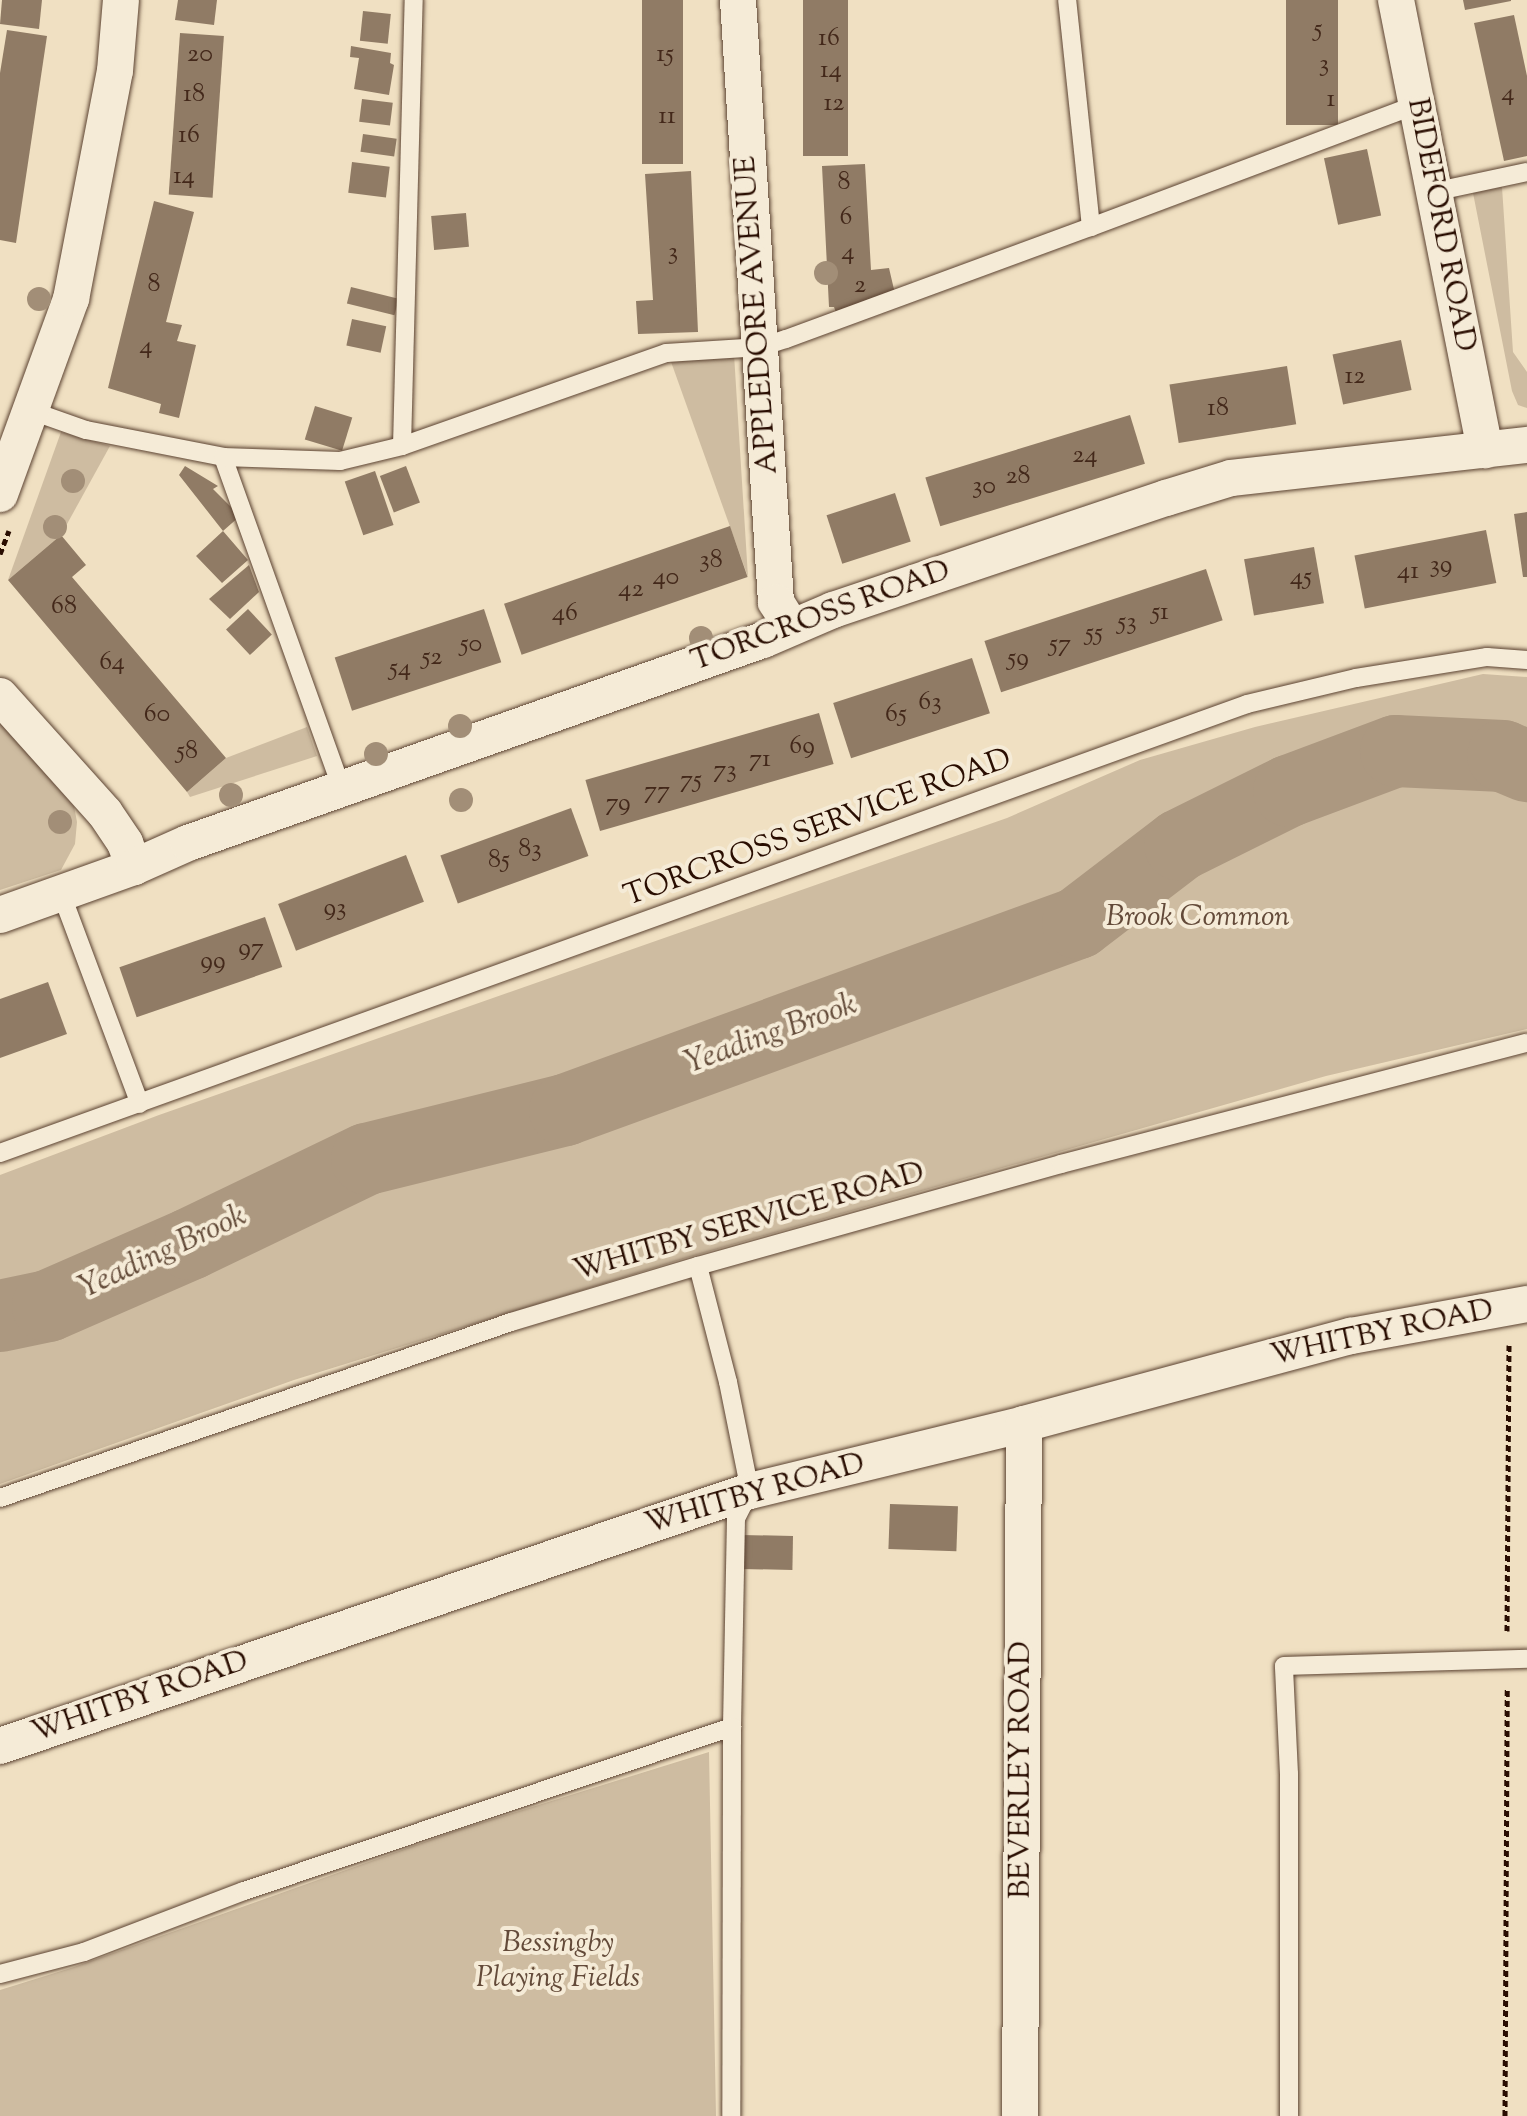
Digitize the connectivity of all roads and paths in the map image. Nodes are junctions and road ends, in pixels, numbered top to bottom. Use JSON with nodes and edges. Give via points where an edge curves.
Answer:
{"nodes":[{"id":1,"x":121,"y":0,"type":"edge"},
{"id":2,"x":414,"y":0,"type":"edge"},
{"id":3,"x":738,"y":0,"type":"edge"},
{"id":4,"x":1067,"y":0,"type":"edge"},
{"id":5,"x":1396,"y":0,"type":"edge"},
{"id":6,"x":1416,"y":105,"type":"junction"},
{"id":7,"x":1527,"y":172,"type":"edge"},
{"id":8,"x":1433,"y":192,"type":"junction"},
{"id":9,"x":1091,"y":227,"type":"junction"},
{"id":10,"x":761,"y":347,"type":"junction"},
{"id":11,"x":32,"y":411,"type":"junction"},
{"id":12,"x":1527,"y":445,"type":"edge"},
{"id":13,"x":402,"y":446,"type":"junction"},
{"id":14,"x":1485,"y":450,"type":"junction"},
{"id":15,"x":223,"y":457,"type":"junction"},
{"id":16,"x":0,"y":494,"type":"edge"},
{"id":17,"x":791,"y":626,"type":"junction"},
{"id":18,"x":1527,"y":660,"type":"edge"},
{"id":19,"x":0,"y":696,"type":"edge"},
{"id":20,"x":342,"y":789,"type":"junction"},
{"id":21,"x":134,"y":867,"type":"junction"},
{"id":22,"x":61,"y":893,"type":"junction"},
{"id":23,"x":0,"y":915,"type":"edge"},
{"id":24,"x":1527,"y":1043,"type":"edge"},
{"id":25,"x":140,"y":1104,"type":"junction"},
{"id":26,"x":0,"y":1153,"type":"edge"},
{"id":27,"x":698,"y":1266,"type":"junction"},
{"id":28,"x":1527,"y":1304,"type":"edge"},
{"id":29,"x":1509,"y":1336,"type":"dead end"},
{"id":30,"x":1024,"y":1424,"type":"junction"},
{"id":31,"x":750,"y":1491,"type":"junction"},
{"id":32,"x":0,"y":1498,"type":"edge"},
{"id":33,"x":1507,"y":1659,"type":"junction"},
{"id":34,"x":1527,"y":1659,"type":"edge"},
{"id":35,"x":732,"y":1727,"type":"junction"},
{"id":36,"x":0,"y":1746,"type":"edge"},
{"id":37,"x":0,"y":1974,"type":"edge"},
{"id":38,"x":731,"y":2116,"type":"edge"},
{"id":39,"x":1020,"y":2116,"type":"edge"},
{"id":40,"x":1289,"y":2116,"type":"edge"},
{"id":41,"x":1505,"y":2116,"type":"edge"}],
"edges":[{"from":1,"to":11,"type":"street","via":[[115,71],[71,299]]},
{"from":2,"to":13,"type":"lane"},
{"from":3,"to":10,"type":"street","name":"APPLEDORE AVENUE"},
{"from":4,"to":9,"type":"lane"},
{"from":5,"to":6,"type":"street","name":"BIDEFORD ROAD"},
{"from":6,"to":8,"type":"street","name":"BIDEFORD ROAD"},
{"from":6,"to":9,"type":"lane"},
{"from":7,"to":8,"type":"lane"},
{"from":8,"to":14,"type":"street","name":"BIDEFORD ROAD"},
{"from":9,"to":10,"type":"lane"},
{"from":10,"to":13,"type":"lane","via":[[666,353]]},
{"from":10,"to":17,"type":"street","name":"APPLEDORE AVENUE","via":[[776,602]]},
{"from":11,"to":15,"type":"lane","via":[[86,430]]},
{"from":11,"to":16,"type":"street"},
{"from":12,"to":14,"type":"street","name":"TORCROSS ROAD"},
{"from":13,"to":15,"type":"lane","via":[[340,461]]},
{"from":14,"to":17,"type":"street","name":"TORCROSS ROAD","via":[[1231,478]]},
{"from":15,"to":20,"type":"lane"},
{"from":17,"to":20,"type":"street","name":"TORCROSS ROAD"},
{"from":18,"to":25,"type":"lane","name":"TORCROSS SERVICE ROAD","via":[[1487,657],[1356,678],[1247,704]]},
{"from":19,"to":21,"type":"street","via":[[105,813]]},
{"from":20,"to":21,"type":"street","name":"TORCROSS ROAD"},
{"from":21,"to":22,"type":"street","name":"TORCROSS ROAD"},
{"from":22,"to":23,"type":"street","name":"TORCROSS ROAD"},
{"from":22,"to":25,"type":"lane"},
{"from":24,"to":27,"type":"lane","name":"WHITBY SERVICE ROAD","via":[[1061,1164]]},
{"from":25,"to":26,"type":"lane","name":"TORCROSS SERVICE ROAD"},
{"from":27,"to":31,"type":"lane"},
{"from":27,"to":32,"type":"lane","name":"WHITBY SERVICE ROAD","via":[[511,1322]]},
{"from":28,"to":30,"type":"street","name":"WHITBY ROAD","via":[[1351,1336]]},
{"from":29,"to":33,"type":"path"},
{"from":30,"to":31,"type":"street","name":"WHITBY ROAD"},
{"from":30,"to":39,"type":"street","name":"BEVERLEY ROAD"},
{"from":31,"to":35,"type":"lane","via":[[736,1518]]},
{"from":31,"to":36,"type":"street","name":"WHITBY ROAD"},
{"from":33,"to":34,"type":"lane"},
{"from":33,"to":40,"type":"lane","via":[[1284,1666]]},
{"from":33,"to":41,"type":"path"},
{"from":35,"to":37,"type":"lane","via":[[244,1891],[84,1952]]},
{"from":35,"to":38,"type":"lane"}]}
